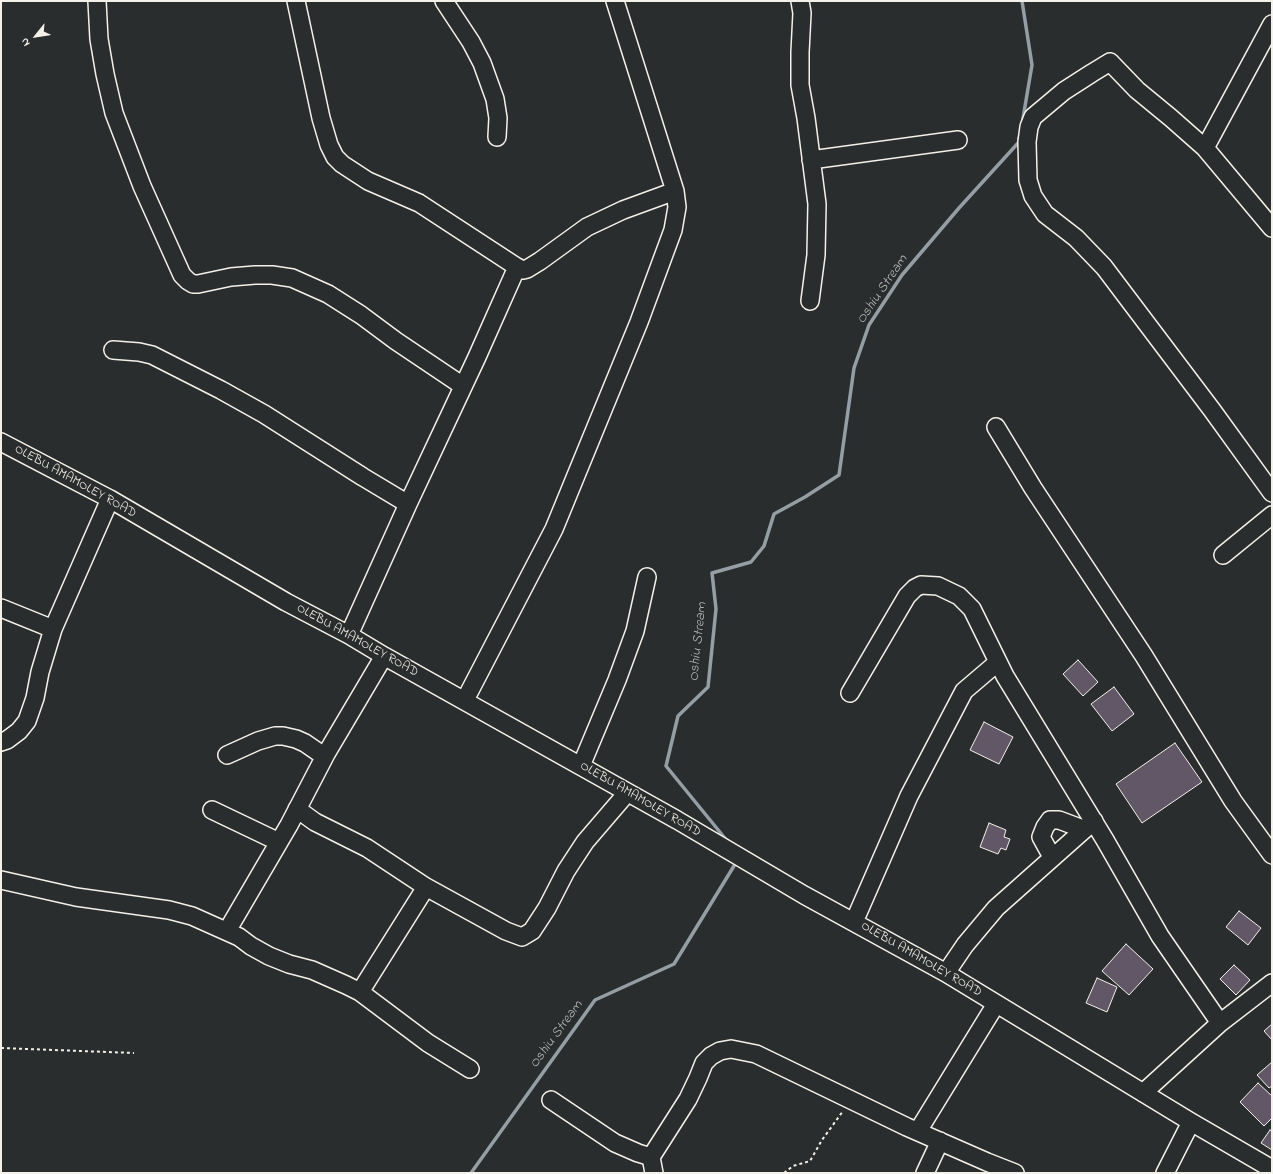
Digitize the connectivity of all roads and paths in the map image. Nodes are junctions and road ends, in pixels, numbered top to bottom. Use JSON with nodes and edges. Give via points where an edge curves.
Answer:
{"nodes":[{"id":1,"x":97,"y":1,"type":"edge"},
{"id":2,"x":296,"y":1,"type":"edge"},
{"id":3,"x":444,"y":1,"type":"edge"},
{"id":4,"x":615,"y":1,"type":"edge"},
{"id":5,"x":800,"y":1,"type":"edge"},
{"id":6,"x":1272,"y":24,"type":"edge"},
{"id":7,"x":497,"y":137,"type":"dead end"},
{"id":8,"x":958,"y":140,"type":"dead end"},
{"id":9,"x":1205,"y":148,"type":"junction"},
{"id":10,"x":811,"y":160,"type":"junction"},
{"id":11,"x":675,"y":191,"type":"junction"},
{"id":12,"x":1272,"y":228,"type":"edge"},
{"id":13,"x":517,"y":267,"type":"junction"},
{"id":14,"x":810,"y":301,"type":"dead end"},
{"id":15,"x":113,"y":350,"type":"dead end"},
{"id":16,"x":463,"y":386,"type":"junction"},
{"id":17,"x":996,"y":428,"type":"dead end"},
{"id":18,"x":1,"y":442,"type":"edge"},
{"id":19,"x":1272,"y":493,"type":"edge"},
{"id":20,"x":110,"y":500,"type":"junction"},
{"id":21,"x":408,"y":504,"type":"junction"},
{"id":22,"x":1272,"y":515,"type":"edge"},
{"id":23,"x":1223,"y":555,"type":"dead end"},
{"id":24,"x":647,"y":577,"type":"dead end"},
{"id":25,"x":1,"y":608,"type":"edge"},
{"id":26,"x":53,"y":629,"type":"junction"},
{"id":27,"x":349,"y":635,"type":"junction"},
{"id":28,"x":384,"y":656,"type":"junction"},
{"id":29,"x":998,"y":662,"type":"junction"},
{"id":30,"x":850,"y":693,"type":"dead end"},
{"id":31,"x":464,"y":700,"type":"junction"},
{"id":32,"x":1,"y":742,"type":"edge"},
{"id":33,"x":326,"y":754,"type":"junction"},
{"id":34,"x":227,"y":755,"type":"dead end"},
{"id":35,"x":581,"y":766,"type":"junction"},
{"id":36,"x":627,"y":792,"type":"junction"},
{"id":37,"x":297,"y":809,"type":"junction"},
{"id":38,"x":212,"y":810,"type":"dead end"},
{"id":39,"x":1088,"y":825,"type":"junction"},
{"id":40,"x":279,"y":842,"type":"junction"},
{"id":41,"x":1272,"y":855,"type":"edge"},
{"id":42,"x":1052,"y":857,"type":"junction"},
{"id":43,"x":1,"y":880,"type":"edge"},
{"id":44,"x":426,"y":887,"type":"junction"},
{"id":45,"x":854,"y":922,"type":"junction"},
{"id":46,"x":227,"y":931,"type":"junction"},
{"id":47,"x":946,"y":973,"type":"junction"},
{"id":48,"x":1272,"y":983,"type":"edge"},
{"id":49,"x":360,"y":992,"type":"junction"},
{"id":50,"x":996,"y":1004,"type":"junction"},
{"id":51,"x":1220,"y":1023,"type":"junction"},
{"id":52,"x":1,"y":1048,"type":"edge"},
{"id":53,"x":134,"y":1053,"type":"dead end"},
{"id":54,"x":470,"y":1069,"type":"dead end"},
{"id":55,"x":1143,"y":1093,"type":"junction"},
{"id":56,"x":551,"y":1100,"type":"dead end"},
{"id":57,"x":852,"y":1100,"type":"junction"},
{"id":58,"x":1191,"y":1122,"type":"junction"},
{"id":59,"x":918,"y":1132,"type":"junction"},
{"id":60,"x":940,"y":1141,"type":"junction"},
{"id":61,"x":653,"y":1165,"type":"edge"},
{"id":62,"x":1272,"y":1169,"type":"edge"},
{"id":63,"x":784,"y":1173,"type":"edge"},
{"id":64,"x":925,"y":1173,"type":"edge"},
{"id":65,"x":1015,"y":1173,"type":"edge"},
{"id":66,"x":1165,"y":1173,"type":"edge"}],
"edges":[{"from":1,"to":16,"type":"street","via":[[99,39],[114,113],[142,186],[182,275],[193,284],[255,275],[292,278],[328,294]]},
{"from":2,"to":13,"type":"street","via":[[322,118],[335,157],[368,181],[419,203]]},
{"from":3,"to":7,"type":"street","via":[[482,63],[495,99]]},
{"from":4,"to":11,"type":"street"},
{"from":5,"to":10,"type":"street","via":[[800,85]]},
{"from":6,"to":9,"type":"street"},
{"from":8,"to":10,"type":"street"},
{"from":9,"to":12,"type":"street"},
{"from":9,"to":19,"type":"street","via":[[1137,90],[1110,62],[1064,91],[1033,117],[1027,142],[1028,180],[1033,196],[1046,214],[1076,238],[1104,267]]},
{"from":10,"to":14,"type":"street","via":[[817,204],[816,255]]},
{"from":11,"to":13,"type":"street","via":[[623,210],[587,227],[527,269]]},
{"from":11,"to":31,"type":"street","via":[[677,207],[673,230],[662,261],[554,529]]},
{"from":13,"to":16,"type":"street"},
{"from":15,"to":21,"type":"street","via":[[152,355],[221,390]]},
{"from":16,"to":21,"type":"street"},
{"from":17,"to":41,"type":"street","via":[[1144,656],[1233,801]]},
{"from":18,"to":20,"type":"street","name":"OLEBU AMAMOLEY ROAD"},
{"from":20,"to":26,"type":"street"},
{"from":20,"to":27,"type":"street","name":"OLEBU AMAMOLEY ROAD","via":[[286,602]]},
{"from":21,"to":27,"type":"street"},
{"from":22,"to":23,"type":"street"},
{"from":24,"to":35,"type":"street","via":[[635,631]]},
{"from":25,"to":26,"type":"street"},
{"from":26,"to":32,"type":"street","via":[[27,721],[19,731]]},
{"from":27,"to":28,"type":"street","name":"OLEBU AMAMOLEY ROAD"},
{"from":28,"to":31,"type":"street","name":"OLEBU AMAMOLEY ROAD"},
{"from":28,"to":33,"type":"street"},
{"from":29,"to":30,"type":"street","via":[[972,609],[959,596],[938,586],[922,585],[907,596]]},
{"from":29,"to":39,"type":"street"},
{"from":29,"to":45,"type":"street","via":[[964,691],[909,796]]},
{"from":31,"to":35,"type":"street","name":"OLEBU AMAMOLEY ROAD"},
{"from":33,"to":34,"type":"street","via":[[296,739],[275,736]]},
{"from":33,"to":37,"type":"street"},
{"from":35,"to":36,"type":"street","name":"OLEBU AMAMOLEY ROAD"},
{"from":36,"to":44,"type":"street","via":[[585,842],[532,931],[522,937],[506,931]]},
{"from":36,"to":45,"type":"street","name":"OLEBU AMAMOLEY ROAD"},
{"from":37,"to":40,"type":"street"},
{"from":37,"to":44,"type":"street","via":[[315,822],[372,852]]},
{"from":38,"to":40,"type":"street"},
{"from":39,"to":42,"type":"street"},
{"from":39,"to":42,"type":"street","via":[[1050,820],[1041,837]]},
{"from":39,"to":51,"type":"street"},
{"from":40,"to":46,"type":"street"},
{"from":42,"to":47,"type":"street","via":[[996,908],[965,945]]},
{"from":43,"to":46,"type":"street","via":[[76,897],[169,910],[192,916]]},
{"from":44,"to":49,"type":"street"},
{"from":45,"to":47,"type":"street","name":"OLEBU AMAMOLEY ROAD"},
{"from":46,"to":49,"type":"street","via":[[269,956],[312,970]]},
{"from":47,"to":50,"type":"street","name":"OLEBU AMAMOLEY ROAD"},
{"from":48,"to":51,"type":"street"},
{"from":49,"to":54,"type":"street","via":[[428,1043]]},
{"from":50,"to":55,"type":"street","name":"OLEBU AMAMOLEY ROAD"},
{"from":50,"to":59,"type":"street"},
{"from":51,"to":55,"type":"street"},
{"from":52,"to":53,"type":"path"},
{"from":55,"to":58,"type":"street","name":"OLEBU AMAMOLEY ROAD"},
{"from":56,"to":61,"type":"street","via":[[615,1143],[638,1153]]},
{"from":57,"to":59,"type":"street"},
{"from":57,"to":61,"type":"street","via":[[756,1054],[731,1049],[720,1051],[704,1064]]},
{"from":57,"to":63,"type":"path","via":[[822,1140],[810,1161],[793,1166]]},
{"from":58,"to":62,"type":"street","name":"OLEBU AMAMOLEY ROAD"},
{"from":58,"to":66,"type":"street"},
{"from":59,"to":60,"type":"street"},
{"from":60,"to":64,"type":"street"},
{"from":60,"to":65,"type":"street"}]}
